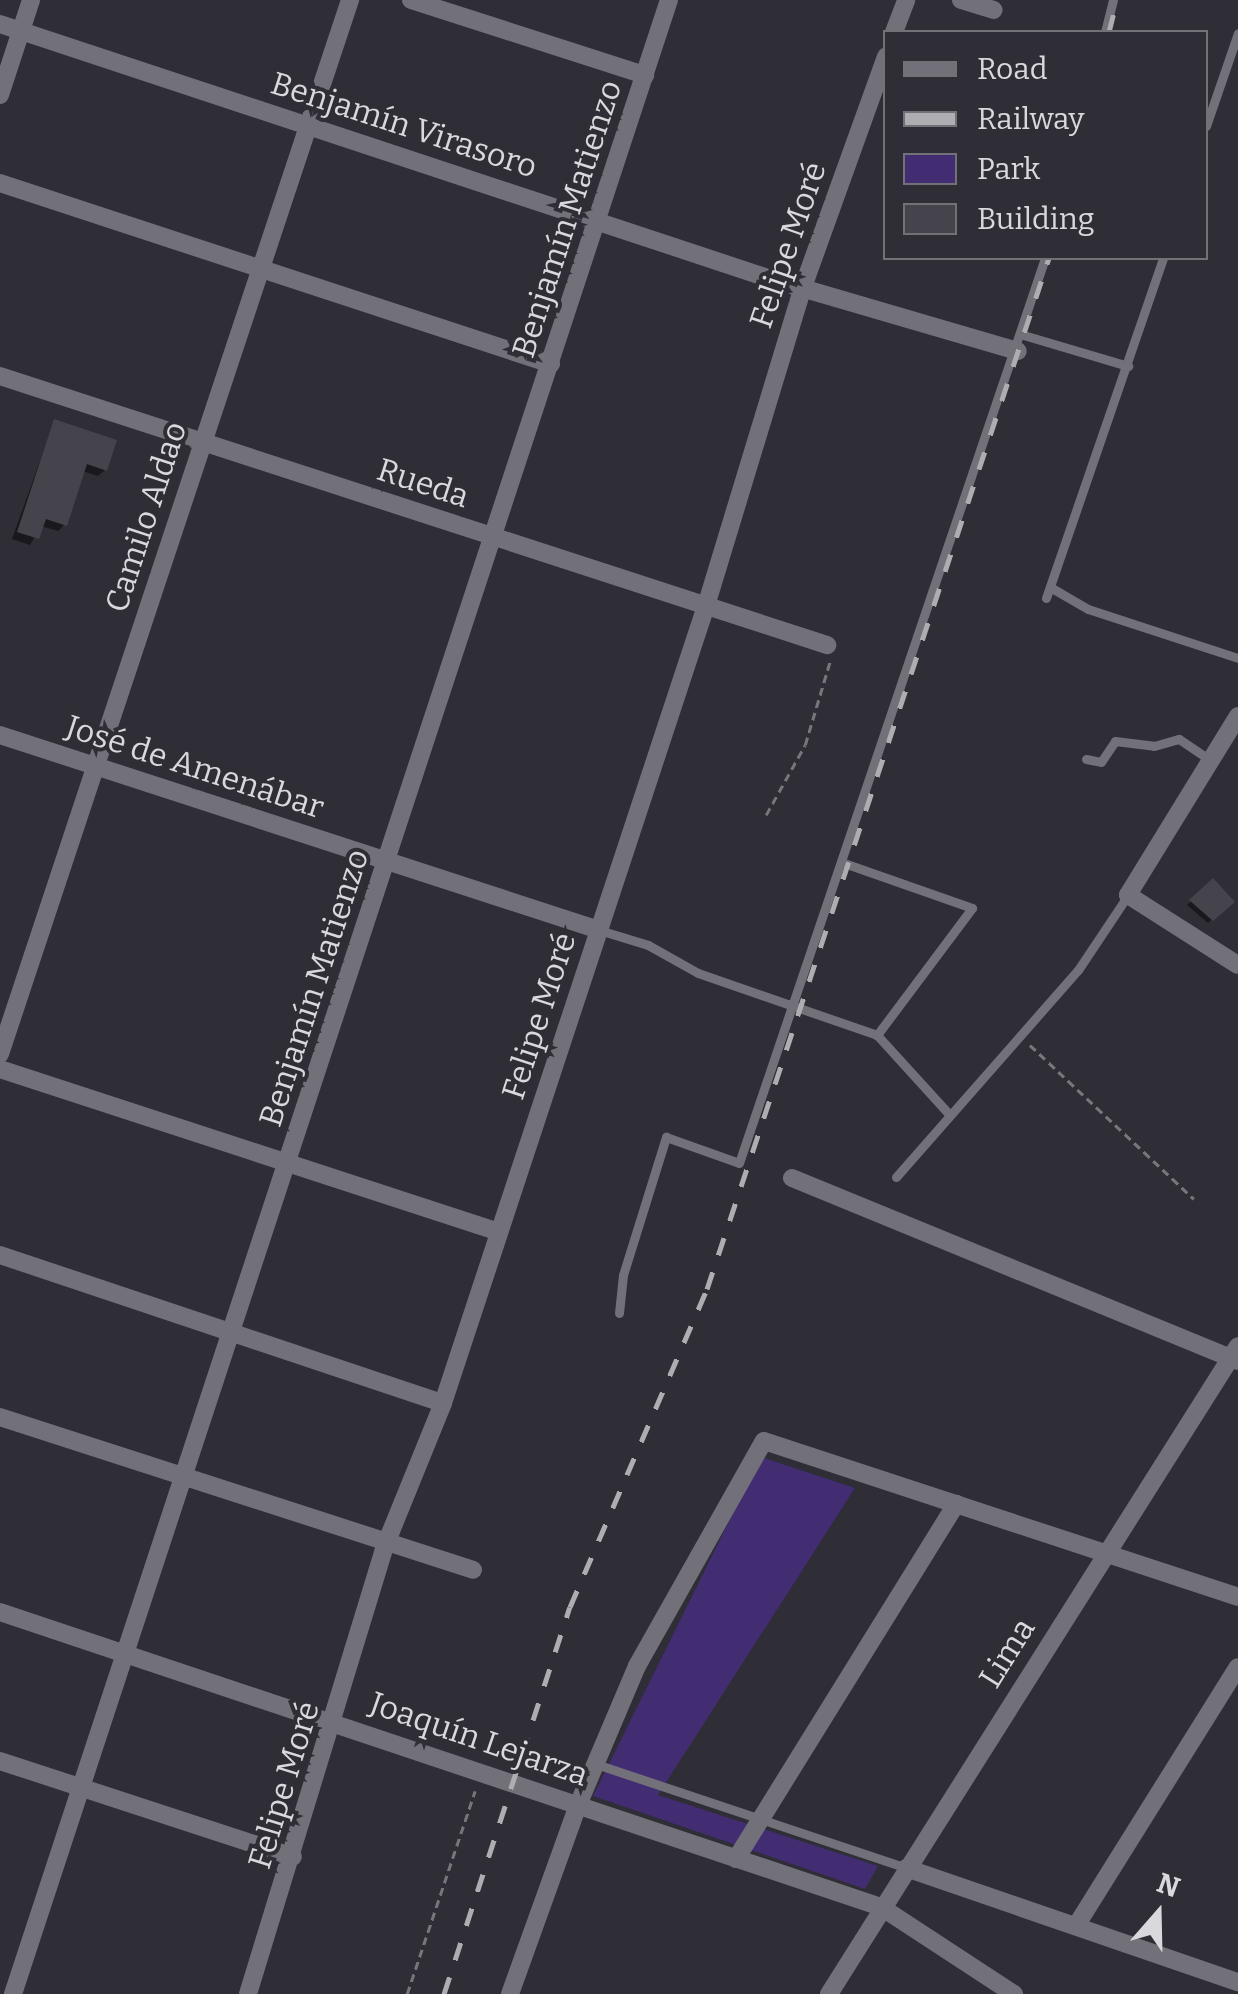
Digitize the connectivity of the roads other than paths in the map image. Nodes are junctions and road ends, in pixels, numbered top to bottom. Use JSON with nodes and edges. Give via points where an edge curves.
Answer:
{"nodes":[{"id":1,"x":31,"y":0,"type":"edge"},
{"id":2,"x":350,"y":0,"type":"edge"},
{"id":3,"x":411,"y":0,"type":"edge"},
{"id":4,"x":669,"y":0,"type":"edge"},
{"id":5,"x":906,"y":0,"type":"edge"},
{"id":6,"x":961,"y":0,"type":"edge"},
{"id":7,"x":1113,"y":0,"type":"edge"},
{"id":8,"x":993,"y":10,"type":"dead end"},
{"id":9,"x":0,"y":24,"type":"edge"},
{"id":10,"x":895,"y":30,"type":"edge"},
{"id":11,"x":1106,"y":30,"type":"edge"},
{"id":12,"x":21,"y":31,"type":"junction"},
{"id":13,"x":1238,"y":33,"type":"edge"},
{"id":14,"x":883,"y":64,"type":"edge"},
{"id":15,"x":645,"y":75,"type":"junction"},
{"id":16,"x":0,"y":95,"type":"edge"},
{"id":17,"x":1208,"y":115,"type":"edge"},
{"id":18,"x":308,"y":125,"type":"junction"},
{"id":19,"x":0,"y":183,"type":"edge"},
{"id":20,"x":598,"y":220,"type":"junction"},
{"id":21,"x":1044,"y":260,"type":"edge"},
{"id":22,"x":1162,"y":260,"type":"edge"},
{"id":23,"x":261,"y":268,"type":"junction"},
{"id":24,"x":803,"y":288,"type":"junction"},
{"id":25,"x":1017,"y":345,"type":"junction"},
{"id":26,"x":551,"y":364,"type":"junction"},
{"id":27,"x":1128,"y":366,"type":"junction"},
{"id":28,"x":0,"y":376,"type":"edge"},
{"id":29,"x":203,"y":443,"type":"junction"},
{"id":30,"x":495,"y":538,"type":"junction"},
{"id":31,"x":1050,"y":587,"type":"junction"},
{"id":32,"x":1046,"y":598,"type":"dead end"},
{"id":33,"x":706,"y":606,"type":"junction"},
{"id":34,"x":828,"y":645,"type":"road end"},
{"id":35,"x":1238,"y":658,"type":"edge"},
{"id":36,"x":1238,"y":716,"type":"edge"},
{"id":37,"x":0,"y":735,"type":"edge"},
{"id":38,"x":1086,"y":758,"type":"dead end"},
{"id":39,"x":1210,"y":760,"type":"junction"},
{"id":40,"x":96,"y":766,"type":"junction"},
{"id":41,"x":388,"y":861,"type":"junction"},
{"id":42,"x":841,"y":862,"type":"junction"},
{"id":43,"x":1128,"y":896,"type":"junction"},
{"id":44,"x":599,"y":930,"type":"junction"},
{"id":45,"x":1238,"y":965,"type":"edge"},
{"id":46,"x":792,"y":1004,"type":"junction"},
{"id":47,"x":877,"y":1035,"type":"junction"},
{"id":48,"x":0,"y":1054,"type":"edge"},
{"id":49,"x":0,"y":1069,"type":"edge"},
{"id":50,"x":949,"y":1114,"type":"junction"},
{"id":51,"x":288,"y":1164,"type":"junction"},
{"id":52,"x":896,"y":1177,"type":"dead end"},
{"id":53,"x":792,"y":1178,"type":"dead end"},
{"id":54,"x":499,"y":1232,"type":"junction"},
{"id":55,"x":0,"y":1255,"type":"edge"},
{"id":56,"x":619,"y":1313,"type":"dead end"},
{"id":57,"x":232,"y":1332,"type":"junction"},
{"id":58,"x":1236,"y":1355,"type":"edge"},
{"id":59,"x":443,"y":1403,"type":"junction"},
{"id":60,"x":0,"y":1416,"type":"edge"},
{"id":61,"x":184,"y":1478,"type":"junction"},
{"id":62,"x":956,"y":1504,"type":"junction"},
{"id":63,"x":386,"y":1546,"type":"junction"},
{"id":64,"x":1106,"y":1554,"type":"junction"},
{"id":65,"x":473,"y":1570,"type":"dead end"},
{"id":66,"x":1238,"y":1597,"type":"edge"},
{"id":67,"x":0,"y":1612,"type":"edge"},
{"id":68,"x":126,"y":1653,"type":"junction"},
{"id":69,"x":1238,"y":1668,"type":"edge"},
{"id":70,"x":336,"y":1722,"type":"junction"},
{"id":71,"x":0,"y":1761,"type":"edge"},
{"id":72,"x":595,"y":1764,"type":"junction"},
{"id":73,"x":81,"y":1788,"type":"junction"},
{"id":74,"x":578,"y":1805,"type":"junction"},
{"id":75,"x":760,"y":1819,"type":"junction"},
{"id":76,"x":293,"y":1858,"type":"junction"},
{"id":77,"x":736,"y":1859,"type":"junction"},
{"id":78,"x":906,"y":1868,"type":"junction"},
{"id":79,"x":881,"y":1907,"type":"junction"},
{"id":80,"x":1076,"y":1926,"type":"junction"},
{"id":81,"x":1238,"y":1982,"type":"edge"},
{"id":82,"x":13,"y":1994,"type":"edge"},
{"id":83,"x":248,"y":1994,"type":"edge"},
{"id":84,"x":510,"y":1994,"type":"edge"},
{"id":85,"x":829,"y":1994,"type":"edge"},
{"id":86,"x":1014,"y":1994,"type":"edge"}],
"edges":[{"from":1,"to":12,"type":"street"},
{"from":2,"to":18,"type":"street","name":"Camilo Aldao"},
{"from":3,"to":15,"type":"street"},
{"from":4,"to":15,"type":"street","name":"Benjamín Matienzo"},
{"from":5,"to":10,"type":"street"},
{"from":6,"to":8,"type":"street"},
{"from":7,"to":11,"type":"lane"},
{"from":9,"to":12,"type":"street","name":"Benjamín Virasoro"},
{"from":12,"to":16,"type":"street"},
{"from":12,"to":18,"type":"street","name":"Benjamín Virasoro"},
{"from":13,"to":17,"type":"lane"},
{"from":14,"to":24,"type":"street","name":"Felipe Moré"},
{"from":15,"to":20,"type":"street","name":"Benjamín Matienzo"},
{"from":18,"to":20,"type":"street","name":"Benjamín Virasoro"},
{"from":18,"to":23,"type":"street","name":"Camilo Aldao"},
{"from":19,"to":23,"type":"street"},
{"from":20,"to":24,"type":"street","name":"Benjamín Virasoro"},
{"from":20,"to":26,"type":"street","name":"Benjamín Matienzo"},
{"from":21,"to":25,"type":"lane"},
{"from":22,"to":27,"type":"lane"},
{"from":23,"to":26,"type":"street"},
{"from":23,"to":29,"type":"street","name":"Camilo Aldao"},
{"from":24,"to":25,"type":"street","name":"Benjamín Virasoro"},
{"from":24,"to":33,"type":"street","name":"Felipe Moré"},
{"from":25,"to":27,"type":"lane","name":"Benjamín Virasoro"},
{"from":25,"to":42,"type":"lane"},
{"from":26,"to":30,"type":"street","name":"Benjamín Matienzo"},
{"from":27,"to":31,"type":"lane"},
{"from":28,"to":29,"type":"street","name":"Rueda"},
{"from":29,"to":30,"type":"street","name":"Rueda"},
{"from":29,"to":40,"type":"street","name":"Camilo Aldao"},
{"from":30,"to":33,"type":"street","name":"Rueda"},
{"from":30,"to":41,"type":"street","name":"Benjamín Matienzo"},
{"from":31,"to":32,"type":"lane"},
{"from":31,"to":35,"type":"lane","via":[[1088,609]]},
{"from":33,"to":34,"type":"street","name":"Rueda"},
{"from":33,"to":44,"type":"street","name":"Felipe Moré"},
{"from":36,"to":39,"type":"street"},
{"from":37,"to":40,"type":"street","name":"José de Amenábar"},
{"from":38,"to":39,"type":"lane","via":[[1101,762],[1114,741],[1154,746],[1179,739]]},
{"from":39,"to":43,"type":"street"},
{"from":40,"to":41,"type":"street","name":"José de Amenábar"},
{"from":40,"to":48,"type":"street","name":"Camilo Aldao"},
{"from":41,"to":44,"type":"street","name":"José de Amenábar"},
{"from":41,"to":51,"type":"street","name":"Benjamín Matienzo"},
{"from":42,"to":46,"type":"lane"},
{"from":42,"to":47,"type":"lane","via":[[972,908]]},
{"from":43,"to":45,"type":"street"},
{"from":43,"to":50,"type":"lane","via":[[1022,1037]]},
{"from":44,"to":46,"type":"lane"},
{"from":44,"to":54,"type":"street","name":"Felipe Moré"},
{"from":46,"to":47,"type":"lane"},
{"from":46,"to":56,"type":"lane","via":[[739,1163],[666,1137],[623,1275]]},
{"from":47,"to":50,"type":"lane"},
{"from":49,"to":51,"type":"street"},
{"from":50,"to":52,"type":"lane"},
{"from":51,"to":54,"type":"street"},
{"from":51,"to":57,"type":"street","name":"Benjamín Matienzo"},
{"from":53,"to":58,"type":"street"},
{"from":54,"to":59,"type":"street","name":"Felipe Moré"},
{"from":55,"to":57,"type":"street"},
{"from":57,"to":59,"type":"street"},
{"from":57,"to":61,"type":"street","name":"Benjamín Matienzo"},
{"from":58,"to":64,"type":"street","name":"Lima"},
{"from":59,"to":63,"type":"street","name":"Felipe Moré"},
{"from":60,"to":61,"type":"street"},
{"from":61,"to":63,"type":"street"},
{"from":61,"to":68,"type":"street","name":"Benjamín Matienzo"},
{"from":62,"to":64,"type":"street"},
{"from":62,"to":72,"type":"street","via":[[764,1441],[637,1666]]},
{"from":62,"to":75,"type":"street"},
{"from":63,"to":65,"type":"street"},
{"from":63,"to":70,"type":"street","name":"Felipe Moré"},
{"from":64,"to":66,"type":"street"},
{"from":64,"to":78,"type":"street","name":"Lima"},
{"from":67,"to":68,"type":"street","name":"Joaquín Lejarza"},
{"from":68,"to":70,"type":"street","name":"Joaquín Lejarza"},
{"from":68,"to":73,"type":"street","name":"Benjamín Matienzo"},
{"from":69,"to":80,"type":"street"},
{"from":70,"to":74,"type":"street","name":"Joaquín Lejarza"},
{"from":70,"to":76,"type":"street","name":"Felipe Moré"},
{"from":71,"to":73,"type":"street"},
{"from":72,"to":74,"type":"street"},
{"from":72,"to":75,"type":"lane"},
{"from":73,"to":76,"type":"street"},
{"from":73,"to":82,"type":"street","name":"Benjamín Matienzo"},
{"from":74,"to":77,"type":"street","name":"Joaquín Lejarza"},
{"from":74,"to":84,"type":"street"},
{"from":75,"to":77,"type":"street"},
{"from":75,"to":78,"type":"lane"},
{"from":76,"to":83,"type":"street","name":"Felipe Moré"},
{"from":77,"to":79,"type":"street","name":"Joaquín Lejarza"},
{"from":78,"to":79,"type":"street","name":"Lima"},
{"from":78,"to":80,"type":"street"},
{"from":79,"to":85,"type":"street","name":"Lima"},
{"from":79,"to":86,"type":"street","name":"Joaquín Lejarza"},
{"from":80,"to":81,"type":"street"}]}
